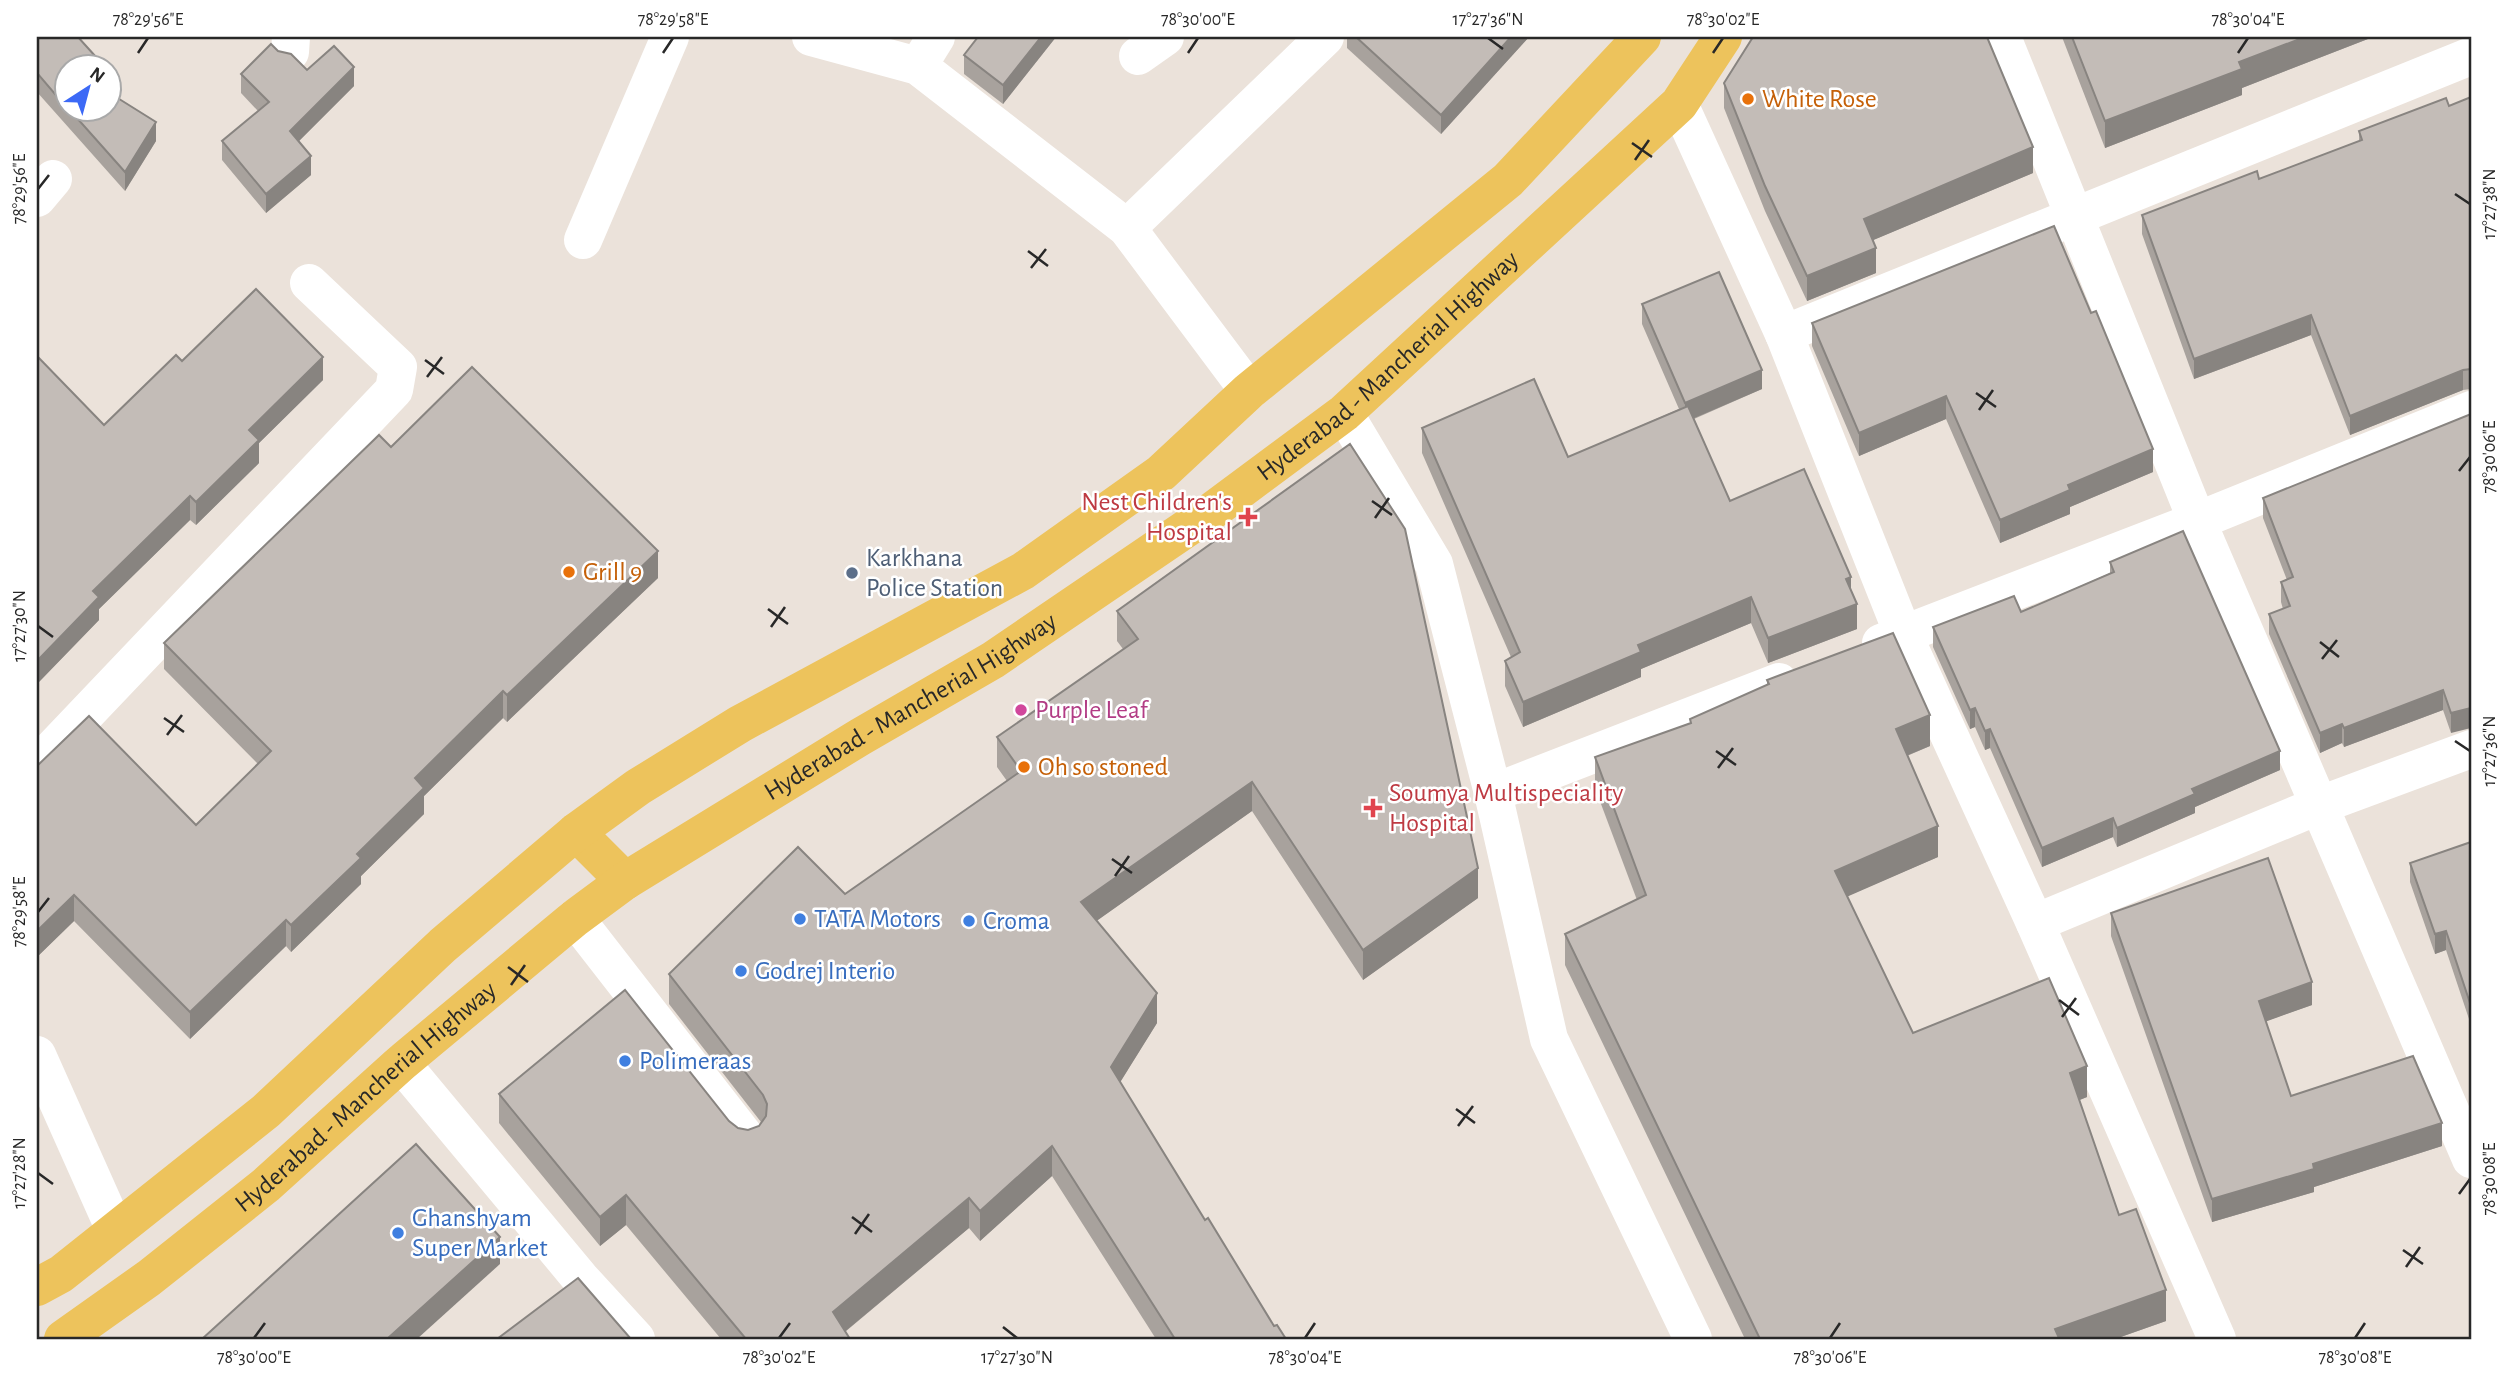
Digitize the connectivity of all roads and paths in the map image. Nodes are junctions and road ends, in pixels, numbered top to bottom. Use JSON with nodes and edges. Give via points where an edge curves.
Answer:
{"nodes":[{"id":1,"x":670,"y":37,"type":"edge"},
{"id":2,"x":811,"y":37,"type":"edge"},
{"id":3,"x":1325,"y":37,"type":"edge"},
{"id":4,"x":1723,"y":37,"type":"edge"},
{"id":5,"x":2002,"y":37,"type":"edge"},
{"id":6,"x":1628,"y":42,"type":"edge"},
{"id":7,"x":927,"y":51,"type":"edge"},
{"id":8,"x":2471,"y":55,"type":"edge"},
{"id":9,"x":1679,"y":104,"type":"junction"},
{"id":10,"x":2074,"y":216,"type":"junction"},
{"id":11,"x":1127,"y":228,"type":"junction"},
{"id":12,"x":583,"y":240,"type":"dead end"},
{"id":13,"x":309,"y":283,"type":"dead end"},
{"id":14,"x":1784,"y":334,"type":"junction"},
{"id":15,"x":1250,"y":391,"type":"junction"},
{"id":16,"x":2471,"y":410,"type":"edge"},
{"id":17,"x":1344,"y":413,"type":"junction"},
{"id":18,"x":2197,"y":521,"type":"junction"},
{"id":19,"x":1903,"y":634,"type":"junction"},
{"id":20,"x":1852,"y":654,"type":"edge"},
{"id":21,"x":1814,"y":669,"type":"edge"},
{"id":22,"x":2471,"y":749,"type":"edge"},
{"id":23,"x":37,"y":765,"type":"edge"},
{"id":24,"x":1493,"y":793,"type":"junction"},
{"id":25,"x":2320,"y":805,"type":"junction"},
{"id":26,"x":576,"y":832,"type":"junction"},
{"id":27,"x":625,"y":881,"type":"junction"},
{"id":28,"x":575,"y":918,"type":"junction"},
{"id":29,"x":2035,"y":923,"type":"junction"},
{"id":30,"x":37,"y":1055,"type":"edge"},
{"id":31,"x":401,"y":1063,"type":"junction"},
{"id":32,"x":746,"y":1138,"type":"edge"},
{"id":33,"x":2471,"y":1159,"type":"edge"},
{"id":34,"x":115,"y":1230,"type":"junction"},
{"id":35,"x":37,"y":1287,"type":"edge"},
{"id":36,"x":63,"y":1339,"type":"edge"},
{"id":37,"x":636,"y":1339,"type":"edge"},
{"id":38,"x":1693,"y":1339,"type":"edge"},
{"id":39,"x":2217,"y":1339,"type":"edge"}],
"edges":[{"from":1,"to":12,"type":"street"},
{"from":2,"to":7,"type":"street"},
{"from":3,"to":11,"type":"street"},
{"from":4,"to":9,"type":"main road","name":"Hyderabad - Mancherial Highway"},
{"from":5,"to":10,"type":"street"},
{"from":6,"to":15,"type":"main road","name":"Hyderabad - Mancherial Highway","via":[[1508,180]]},
{"from":7,"to":11,"type":"street"},
{"from":8,"to":10,"type":"street"},
{"from":9,"to":14,"type":"street"},
{"from":9,"to":17,"type":"main road","name":"Hyderabad - Mancherial Highway"},
{"from":10,"to":14,"type":"street"},
{"from":10,"to":18,"type":"street"},
{"from":11,"to":15,"type":"street"},
{"from":13,"to":23,"type":"street","via":[[398,366],[394,390]]},
{"from":14,"to":19,"type":"street"},
{"from":15,"to":26,"type":"main road","name":"Hyderabad - Mancherial Highway","via":[[1161,473],[1023,571],[740,724]]},
{"from":16,"to":18,"type":"street"},
{"from":17,"to":24,"type":"street","via":[[1434,564]]},
{"from":17,"to":27,"type":"main road","name":"Hyderabad - Mancherial Highway","via":[[1212,511],[993,660]]},
{"from":18,"to":19,"type":"street"},
{"from":18,"to":25,"type":"street"},
{"from":19,"to":20,"type":"street"},
{"from":19,"to":29,"type":"street"},
{"from":21,"to":24,"type":"street"},
{"from":22,"to":25,"type":"street"},
{"from":24,"to":38,"type":"street","via":[[1549,1039]]},
{"from":25,"to":29,"type":"street"},
{"from":25,"to":33,"type":"street"},
{"from":26,"to":27,"type":"main road"},
{"from":26,"to":34,"type":"main road","name":"Hyderabad - Mancherial Highway","via":[[443,945],[266,1111]]},
{"from":27,"to":28,"type":"main road","name":"Hyderabad - Mancherial Highway"},
{"from":28,"to":31,"type":"main road","name":"Hyderabad - Mancherial Highway"},
{"from":28,"to":32,"type":"street"},
{"from":29,"to":39,"type":"street"},
{"from":30,"to":34,"type":"street"},
{"from":31,"to":36,"type":"main road","name":"Hyderabad - Mancherial Highway","via":[[266,1185]]},
{"from":31,"to":37,"type":"street","via":[[566,1290]]},
{"from":34,"to":35,"type":"main road","name":"Hyderabad - Mancherial Highway","via":[[61,1274]]}]}
